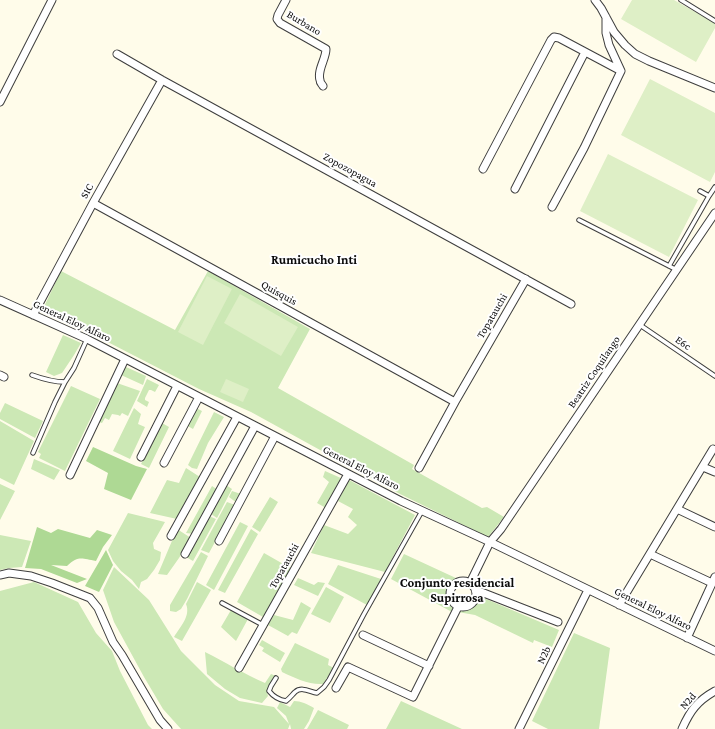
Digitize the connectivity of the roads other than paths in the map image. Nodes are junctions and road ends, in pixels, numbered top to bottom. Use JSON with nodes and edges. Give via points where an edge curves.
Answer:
{"nodes":[{"id":1,"x":52,"y":0,"type":"edge"},
{"id":2,"x":286,"y":0,"type":"edge"},
{"id":3,"x":681,"y":0,"type":"edge"},
{"id":4,"x":599,"y":3,"type":"edge"},
{"id":5,"x":606,"y":17,"type":"junction"},
{"id":6,"x":715,"y":21,"type":"edge"},
{"id":7,"x":585,"y":52,"type":"junction"},
{"id":8,"x":118,"y":54,"type":"dead end"},
{"id":9,"x":621,"y":71,"type":"junction"},
{"id":10,"x":162,"y":80,"type":"junction"},
{"id":11,"x":323,"y":86,"type":"dead end"},
{"id":12,"x":715,"y":88,"type":"edge"},
{"id":13,"x":0,"y":102,"type":"edge"},
{"id":14,"x":483,"y":169,"type":"dead end"},
{"id":15,"x":715,"y":187,"type":"edge"},
{"id":16,"x":515,"y":189,"type":"dead end"},
{"id":17,"x":700,"y":191,"type":"dead end"},
{"id":18,"x":709,"y":196,"type":"junction"},
{"id":19,"x":93,"y":203,"type":"junction"},
{"id":20,"x":552,"y":207,"type":"dead end"},
{"id":21,"x":715,"y":213,"type":"edge"},
{"id":22,"x":579,"y":220,"type":"dead end"},
{"id":23,"x":669,"y":266,"type":"junction"},
{"id":24,"x":677,"y":270,"type":"junction"},
{"id":25,"x":526,"y":279,"type":"junction"},
{"id":26,"x":0,"y":300,"type":"edge"},
{"id":27,"x":571,"y":304,"type":"dead end"},
{"id":28,"x":33,"y":315,"type":"junction"},
{"id":29,"x":640,"y":325,"type":"junction"},
{"id":30,"x":87,"y":340,"type":"junction"},
{"id":31,"x":125,"y":359,"type":"junction"},
{"id":32,"x":32,"y":374,"type":"dead end"},
{"id":33,"x":715,"y":376,"type":"edge"},
{"id":34,"x":65,"y":382,"type":"junction"},
{"id":35,"x":177,"y":386,"type":"junction"},
{"id":36,"x":199,"y":397,"type":"junction"},
{"id":37,"x":455,"y":402,"type":"junction"},
{"id":38,"x":237,"y":417,"type":"junction"},
{"id":39,"x":255,"y":426,"type":"junction"},
{"id":40,"x":275,"y":436,"type":"junction"},
{"id":41,"x":713,"y":449,"type":"dead end"},
{"id":42,"x":33,"y":453,"type":"dead end"},
{"id":43,"x":142,"y":457,"type":"dead end"},
{"id":44,"x":164,"y":463,"type":"dead end"},
{"id":45,"x":703,"y":467,"type":"junction"},
{"id":46,"x":419,"y":468,"type":"dead end"},
{"id":47,"x":715,"y":472,"type":"edge"},
{"id":48,"x":348,"y":474,"type":"junction"},
{"id":49,"x":70,"y":475,"type":"dead end"},
{"id":50,"x":677,"y":509,"type":"junction"},
{"id":51,"x":422,"y":511,"type":"junction"},
{"id":52,"x":715,"y":527,"type":"edge"},
{"id":53,"x":171,"y":536,"type":"dead end"},
{"id":54,"x":218,"y":541,"type":"dead end"},
{"id":55,"x":490,"y":542,"type":"junction"},
{"id":56,"x":185,"y":554,"type":"dead end"},
{"id":57,"x":650,"y":554,"type":"junction"},
{"id":58,"x":0,"y":575,"type":"edge"},
{"id":59,"x":714,"y":580,"type":"edge"},
{"id":60,"x":470,"y":583,"type":"junction"},
{"id":61,"x":476,"y":590,"type":"junction"},
{"id":62,"x":588,"y":590,"type":"junction"},
{"id":63,"x":222,"y":603,"type":"dead end"},
{"id":64,"x":619,"y":605,"type":"junction"},
{"id":65,"x":458,"y":607,"type":"junction"},
{"id":66,"x":558,"y":622,"type":"dead end"},
{"id":67,"x":264,"y":626,"type":"junction"},
{"id":68,"x":363,"y":635,"type":"dead end"},
{"id":69,"x":687,"y":638,"type":"junction"},
{"id":70,"x":715,"y":651,"type":"edge"},
{"id":71,"x":429,"y":666,"type":"junction"},
{"id":72,"x":240,"y":668,"type":"dead end"},
{"id":73,"x":276,"y":678,"type":"dead end"},
{"id":74,"x":336,"y":688,"type":"dead end"},
{"id":75,"x":715,"y":691,"type":"edge"},
{"id":76,"x":168,"y":729,"type":"edge"},
{"id":77,"x":519,"y":729,"type":"edge"},
{"id":78,"x":682,"y":729,"type":"edge"}],
"edges":[{"from":1,"to":13,"type":"street"},
{"from":2,"to":11,"type":"street","name":"Burbano","via":[[278,15],[280,23],[326,49],[320,75]]},
{"from":3,"to":6,"type":"lane"},
{"from":4,"to":5,"type":"street"},
{"from":5,"to":9,"type":"street","via":[[609,45]]},
{"from":5,"to":12,"type":"street","via":[[614,32],[635,54]]},
{"from":7,"to":9,"type":"street"},
{"from":7,"to":14,"type":"street","via":[[559,38],[554,37],[550,40]]},
{"from":7,"to":16,"type":"street"},
{"from":8,"to":10,"type":"street","name":"Zopozopagua"},
{"from":9,"to":20,"type":"street"},
{"from":10,"to":19,"type":"street","name":"S1C"},
{"from":10,"to":25,"type":"street","name":"Zopozopagua"},
{"from":15,"to":18,"type":"lane"},
{"from":17,"to":18,"type":"lane"},
{"from":18,"to":23,"type":"lane"},
{"from":19,"to":28,"type":"street","name":"S1C"},
{"from":19,"to":37,"type":"street","name":"Quisquis"},
{"from":21,"to":24,"type":"street","name":"Beatriz Coquilango"},
{"from":22,"to":23,"type":"lane"},
{"from":23,"to":24,"type":"lane"},
{"from":24,"to":29,"type":"street","name":"Beatriz Coquilango"},
{"from":25,"to":27,"type":"street","name":"Zopozopagua"},
{"from":25,"to":37,"type":"street","name":"Topatauchi"},
{"from":26,"to":28,"type":"street","name":"General Eloy Alfaro"},
{"from":28,"to":30,"type":"street","name":"General Eloy Alfaro"},
{"from":29,"to":33,"type":"lane","name":"E6c"},
{"from":29,"to":55,"type":"street","name":"Beatriz Coquilango"},
{"from":30,"to":31,"type":"street","name":"General Eloy Alfaro"},
{"from":30,"to":34,"type":"lane"},
{"from":31,"to":35,"type":"street","name":"General Eloy Alfaro"},
{"from":31,"to":49,"type":"street"},
{"from":32,"to":34,"type":"lane","via":[[43,379]]},
{"from":34,"to":42,"type":"lane"},
{"from":35,"to":36,"type":"street","name":"General Eloy Alfaro"},
{"from":35,"to":43,"type":"street"},
{"from":36,"to":38,"type":"street","name":"General Eloy Alfaro"},
{"from":36,"to":44,"type":"street"},
{"from":37,"to":46,"type":"street","name":"Topatauchi"},
{"from":38,"to":39,"type":"street","name":"General Eloy Alfaro"},
{"from":38,"to":53,"type":"street"},
{"from":39,"to":40,"type":"street","name":"General Eloy Alfaro"},
{"from":39,"to":56,"type":"street"},
{"from":40,"to":48,"type":"street","name":"General Eloy Alfaro"},
{"from":40,"to":54,"type":"street"},
{"from":41,"to":45,"type":"street"},
{"from":45,"to":47,"type":"street"},
{"from":45,"to":50,"type":"street"},
{"from":48,"to":51,"type":"street","name":"General Eloy Alfaro"},
{"from":48,"to":67,"type":"street","name":"Topatauchi"},
{"from":50,"to":52,"type":"street"},
{"from":50,"to":57,"type":"street"},
{"from":51,"to":55,"type":"street","name":"General Eloy Alfaro"},
{"from":51,"to":73,"type":"lane","via":[[324,687],[317,692],[301,689],[286,701],[275,697],[269,691]]},
{"from":55,"to":60,"type":"street","name":"Beatriz Coquilango"},
{"from":55,"to":62,"type":"street","name":"General Eloy Alfaro"},
{"from":57,"to":59,"type":"street"},
{"from":57,"to":64,"type":"street"},
{"from":58,"to":76,"type":"street","via":[[9,573],[31,576],[90,598],[98,608],[113,642]]},
{"from":59,"to":69,"type":"street"},
{"from":60,"to":61,"type":"street"},
{"from":60,"to":65,"type":"street","via":[[458,582],[451,588],[450,597]]},
{"from":61,"to":65,"type":"street","via":[[476,598],[471,605]]},
{"from":61,"to":66,"type":"street"},
{"from":62,"to":64,"type":"street","name":"General Eloy Alfaro"},
{"from":62,"to":77,"type":"street","name":"N2b"},
{"from":63,"to":67,"type":"lane"},
{"from":64,"to":69,"type":"street","name":"General Eloy Alfaro"},
{"from":65,"to":71,"type":"street"},
{"from":67,"to":72,"type":"street","name":"Topatauchi"},
{"from":68,"to":71,"type":"street"},
{"from":69,"to":70,"type":"street","name":"General Eloy Alfaro"},
{"from":71,"to":74,"type":"street","via":[[414,697],[348,667]]},
{"from":75,"to":78,"type":"street","name":"N2d","via":[[695,706]]}]}
